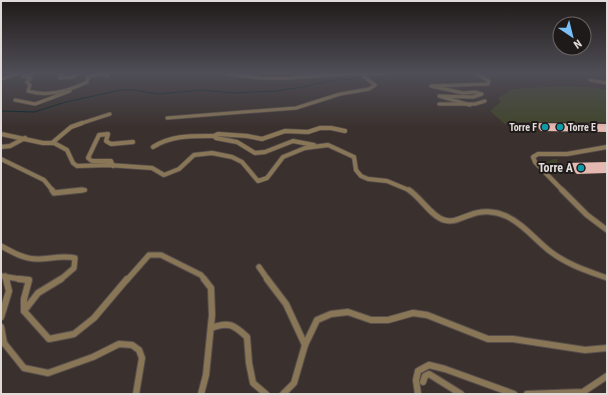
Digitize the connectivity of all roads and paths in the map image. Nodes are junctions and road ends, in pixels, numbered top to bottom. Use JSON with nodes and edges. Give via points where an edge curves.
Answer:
{"nodes":[{"id":1,"x":31,"y":91,"type":"edge"},
{"id":2,"x":56,"y":91,"type":"edge"},
{"id":3,"x":68,"y":91,"type":"edge"},
{"id":4,"x":361,"y":91,"type":"edge"},
{"id":5,"x":460,"y":91,"type":"edge"},
{"id":6,"x":15,"y":100,"type":"dead end"},
{"id":7,"x":485,"y":101,"type":"dead end"},
{"id":8,"x":439,"y":104,"type":"dead end"},
{"id":9,"x":470,"y":105,"type":"junction"},
{"id":10,"x":110,"y":114,"type":"dead end"},
{"id":11,"x":167,"y":118,"type":"dead end"},
{"id":12,"x":345,"y":131,"type":"dead end"},
{"id":13,"x":1,"y":134,"type":"edge"},
{"id":14,"x":214,"y":136,"type":"junction"},
{"id":15,"x":25,"y":138,"type":"junction"},
{"id":16,"x":133,"y":142,"type":"dead end"},
{"id":17,"x":52,"y":143,"type":"junction"},
{"id":18,"x":316,"y":145,"type":"junction"},
{"id":19,"x":153,"y":146,"type":"dead end"},
{"id":20,"x":1,"y":147,"type":"edge"},
{"id":21,"x":607,"y":147,"type":"edge"},
{"id":22,"x":1,"y":159,"type":"edge"},
{"id":23,"x":114,"y":166,"type":"junction"},
{"id":24,"x":85,"y":190,"type":"dead end"},
{"id":25,"x":607,"y":230,"type":"edge"},
{"id":26,"x":1,"y":246,"type":"edge"},
{"id":27,"x":259,"y":267,"type":"dead end"},
{"id":28,"x":3,"y":276,"type":"edge"},
{"id":29,"x":607,"y":278,"type":"edge"},
{"id":30,"x":24,"y":311,"type":"junction"},
{"id":31,"x":1,"y":317,"type":"edge"},
{"id":32,"x":1,"y":327,"type":"edge"},
{"id":33,"x":210,"y":328,"type":"junction"},
{"id":34,"x":305,"y":345,"type":"junction"},
{"id":35,"x":607,"y":348,"type":"edge"},
{"id":36,"x":607,"y":376,"type":"edge"},
{"id":37,"x":423,"y":382,"type":"dead end"},
{"id":38,"x":136,"y":394,"type":"edge"},
{"id":39,"x":201,"y":394,"type":"edge"},
{"id":40,"x":266,"y":394,"type":"edge"},
{"id":41,"x":283,"y":394,"type":"edge"},
{"id":42,"x":418,"y":394,"type":"edge"},
{"id":43,"x":461,"y":394,"type":"edge"},
{"id":44,"x":514,"y":394,"type":"edge"},
{"id":45,"x":527,"y":394,"type":"edge"}],
"edges":[{"from":1,"to":2,"type":"street","via":[[35,94]]},
{"from":3,"to":6,"type":"street","via":[[39,103]]},
{"from":4,"to":11,"type":"street","via":[[340,94],[296,108]]},
{"from":5,"to":9,"type":"street","via":[[482,94],[473,97],[439,96]]},
{"from":7,"to":9,"type":"street"},
{"from":8,"to":9,"type":"street"},
{"from":10,"to":17,"type":"street","via":[[70,127]]},
{"from":12,"to":14,"type":"street","via":[[320,128],[308,132],[285,131],[262,139],[218,134]]},
{"from":13,"to":15,"type":"street"},
{"from":14,"to":18,"type":"street","via":[[237,142],[256,153],[292,141]]},
{"from":14,"to":19,"type":"street","via":[[180,137],[164,140]]},
{"from":15,"to":17,"type":"street"},
{"from":15,"to":20,"type":"street","via":[[10,146]]},
{"from":16,"to":23,"type":"street","via":[[111,144],[106,141],[108,134],[99,135],[88,158],[111,161]]},
{"from":17,"to":23,"type":"street","via":[[67,150],[73,164],[77,166]]},
{"from":18,"to":23,"type":"street","via":[[282,157],[270,177],[264,181],[258,181],[243,163],[216,154],[193,155],[182,168],[164,175],[152,168]]},
{"from":18,"to":29,"type":"street","via":[[331,145],[354,157],[355,169],[359,176],[389,182],[406,189],[422,200],[440,220],[451,222],[482,212],[496,213],[510,218],[559,257],[578,268]]},
{"from":21,"to":25,"type":"street","via":[[567,154],[538,154],[533,157],[592,221]]},
{"from":22,"to":24,"type":"street","via":[[44,180],[54,192]]},
{"from":26,"to":30,"type":"street","via":[[18,256],[37,259],[67,255],[75,258],[74,268],[38,293]]},
{"from":27,"to":34,"type":"street","via":[[286,304]]},
{"from":28,"to":30,"type":"street","via":[[29,280]]},
{"from":28,"to":31,"type":"street","via":[[10,284]]},
{"from":30,"to":33,"type":"street","via":[[50,339],[74,334],[94,318],[150,255],[161,255],[201,275],[211,288]]},
{"from":32,"to":38,"type":"street","via":[[4,343],[24,368],[48,372],[93,357],[119,344],[132,345],[139,350],[142,358]]},
{"from":33,"to":39,"type":"street","via":[[206,375]]},
{"from":33,"to":40,"type":"street","via":[[223,323],[235,325],[247,336],[253,383]]},
{"from":34,"to":35,"type":"street","via":[[317,320],[331,314],[348,312],[370,320],[388,320],[413,313],[427,315],[488,339],[513,339],[585,350]]},
{"from":34,"to":41,"type":"street","via":[[294,383]]},
{"from":36,"to":45,"type":"street","via":[[583,392]]},
{"from":37,"to":43,"type":"street","via":[[429,374]]},
{"from":42,"to":44,"type":"street","via":[[418,371],[429,365]]}]}
